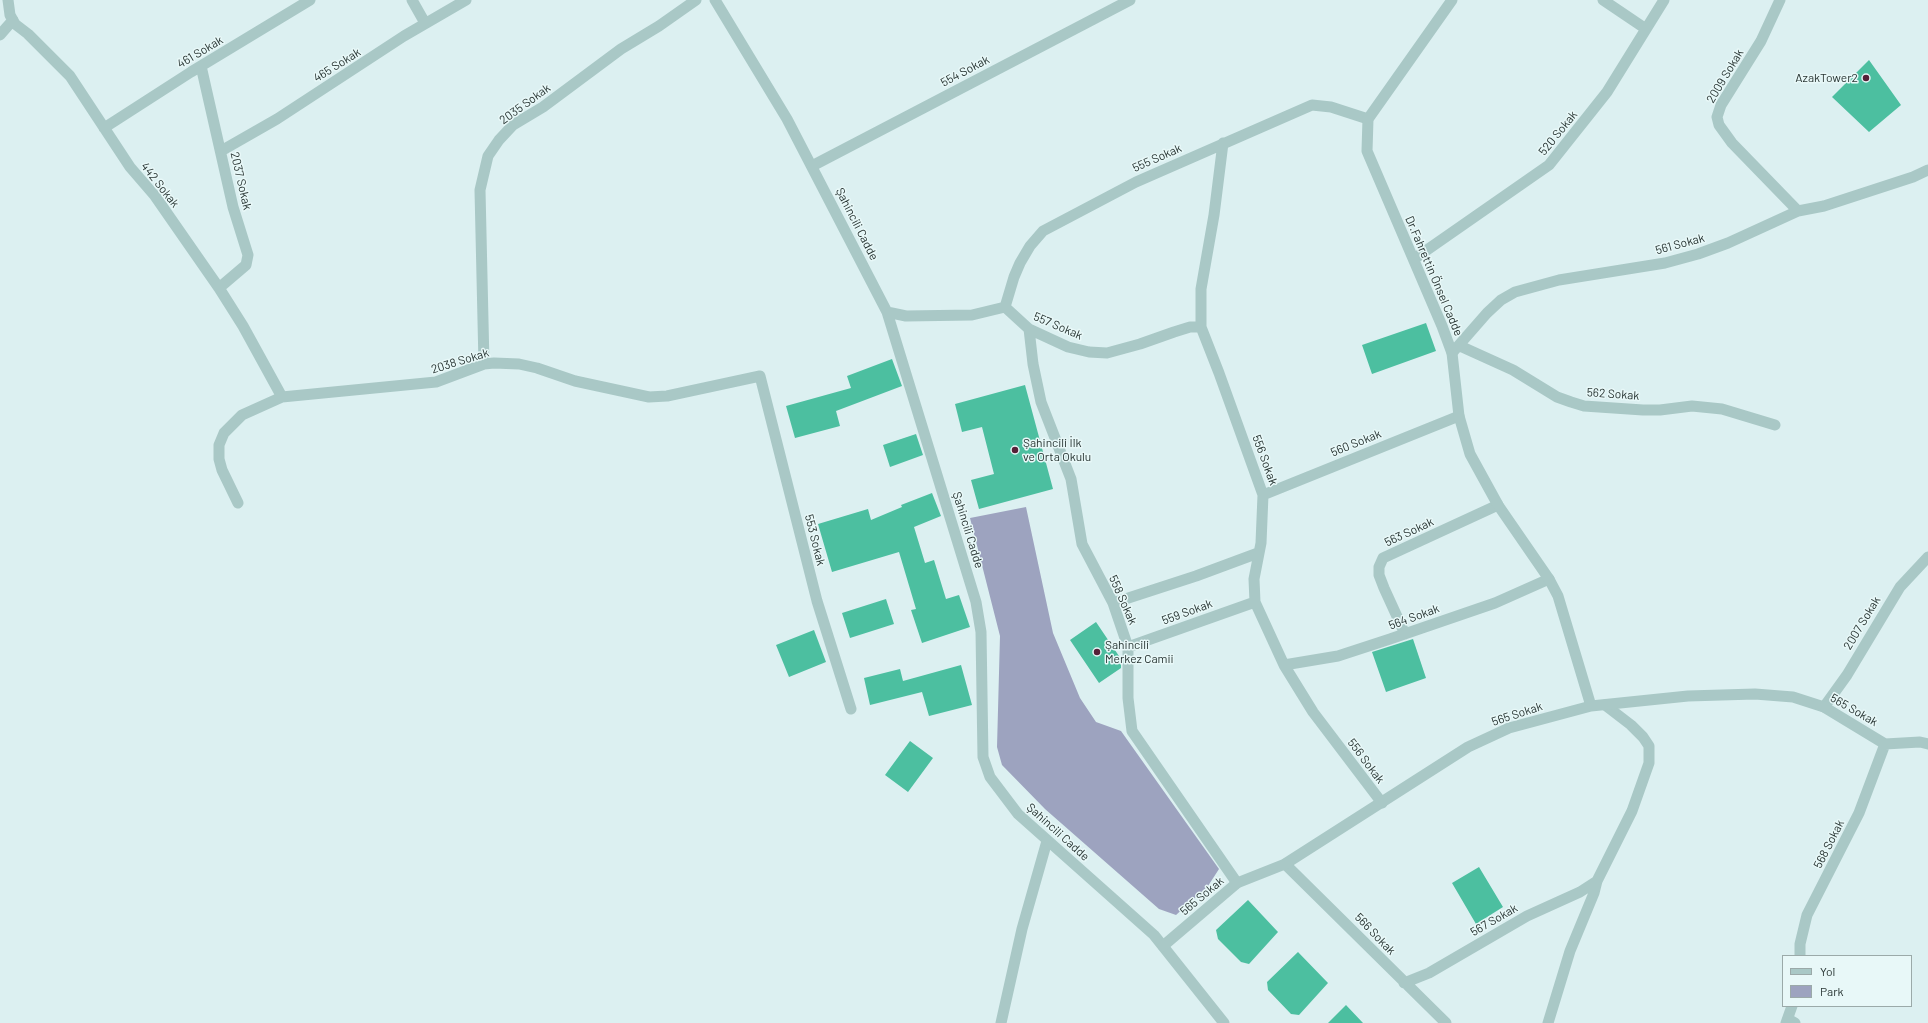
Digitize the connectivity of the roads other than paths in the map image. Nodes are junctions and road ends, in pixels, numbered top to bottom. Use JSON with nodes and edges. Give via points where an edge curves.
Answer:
{"nodes":[{"id":1,"x":8,"y":0,"type":"edge"},
{"id":2,"x":310,"y":0,"type":"edge"},
{"id":3,"x":412,"y":0,"type":"edge"},
{"id":4,"x":466,"y":0,"type":"edge"},
{"id":5,"x":696,"y":0,"type":"edge"},
{"id":6,"x":715,"y":0,"type":"edge"},
{"id":7,"x":1130,"y":0,"type":"edge"},
{"id":8,"x":1452,"y":0,"type":"edge"},
{"id":9,"x":1603,"y":0,"type":"edge"},
{"id":10,"x":1664,"y":0,"type":"edge"},
{"id":11,"x":1780,"y":0,"type":"edge"},
{"id":12,"x":13,"y":20,"type":"junction"},
{"id":13,"x":425,"y":24,"type":"junction"},
{"id":14,"x":1646,"y":29,"type":"junction"},
{"id":15,"x":0,"y":35,"type":"edge"},
{"id":16,"x":201,"y":66,"type":"junction"},
{"id":17,"x":1368,"y":120,"type":"junction"},
{"id":18,"x":104,"y":128,"type":"junction"},
{"id":19,"x":1223,"y":143,"type":"junction"},
{"id":20,"x":221,"y":152,"type":"junction"},
{"id":21,"x":812,"y":166,"type":"junction"},
{"id":22,"x":1928,"y":170,"type":"edge"},
{"id":23,"x":1798,"y":211,"type":"junction"},
{"id":24,"x":1414,"y":259,"type":"junction"},
{"id":25,"x":219,"y":288,"type":"junction"},
{"id":26,"x":1005,"y":307,"type":"junction"},
{"id":27,"x":887,"y":312,"type":"junction"},
{"id":28,"x":1201,"y":327,"type":"junction"},
{"id":29,"x":1029,"y":329,"type":"junction"},
{"id":30,"x":1456,"y":349,"type":"junction"},
{"id":31,"x":484,"y":364,"type":"junction"},
{"id":32,"x":760,"y":376,"type":"joint"},
{"id":33,"x":282,"y":397,"type":"junction"},
{"id":34,"x":1459,"y":416,"type":"junction"},
{"id":35,"x":1775,"y":425,"type":"dead end"},
{"id":36,"x":1263,"y":495,"type":"junction"},
{"id":37,"x":238,"y":503,"type":"dead end"},
{"id":38,"x":1498,"y":505,"type":"junction"},
{"id":39,"x":1258,"y":553,"type":"junction"},
{"id":40,"x":1928,"y":557,"type":"edge"},
{"id":41,"x":1550,"y":579,"type":"junction"},
{"id":42,"x":1255,"y":602,"type":"junction"},
{"id":43,"x":1113,"y":603,"type":"junction"},
{"id":44,"x":1405,"y":634,"type":"junction"},
{"id":45,"x":1128,"y":647,"type":"junction"},
{"id":46,"x":1284,"y":665,"type":"junction"},
{"id":47,"x":1605,"y":705,"type":"junction"},
{"id":48,"x":1591,"y":706,"type":"junction"},
{"id":49,"x":1824,"y":707,"type":"junction"},
{"id":50,"x":851,"y":709,"type":"dead end"},
{"id":51,"x":1885,"y":744,"type":"junction"},
{"id":52,"x":1928,"y":744,"type":"edge"},
{"id":53,"x":1382,"y":803,"type":"junction"},
{"id":54,"x":1047,"y":841,"type":"junction"},
{"id":55,"x":1285,"y":864,"type":"junction"},
{"id":56,"x":1597,"y":881,"type":"junction"},
{"id":57,"x":1237,"y":883,"type":"junction"},
{"id":58,"x":1163,"y":946,"type":"junction"},
{"id":59,"x":1800,"y":955,"type":"edge"},
{"id":60,"x":1404,"y":983,"type":"junction"},
{"id":61,"x":1792,"y":1007,"type":"edge"},
{"id":62,"x":1790,"y":1022,"type":"edge"},
{"id":63,"x":1001,"y":1023,"type":"edge"},
{"id":64,"x":1224,"y":1023,"type":"edge"},
{"id":65,"x":1446,"y":1023,"type":"edge"},
{"id":66,"x":1548,"y":1023,"type":"edge"}],
"edges":[{"from":1,"to":12,"type":"street"},
{"from":2,"to":16,"type":"street","name":"461 Sokak"},
{"from":3,"to":13,"type":"street"},
{"from":4,"to":13,"type":"street","name":"465 Sokak"},
{"from":5,"to":31,"type":"street","name":"2035 Sokak","via":[[621,49],[543,107],[513,125],[488,156],[480,190]]},
{"from":6,"to":21,"type":"street","name":"Şahincili Cadde","via":[[787,119]]},
{"from":7,"to":21,"type":"street","name":"554 Sokak"},
{"from":8,"to":17,"type":"street"},
{"from":9,"to":14,"type":"street"},
{"from":10,"to":14,"type":"street","name":"520 Sokak"},
{"from":11,"to":23,"type":"street","name":"2009 Sokak","via":[[1761,41],[1721,105],[1717,117],[1719,125],[1732,143]]},
{"from":12,"to":15,"type":"street"},
{"from":12,"to":18,"type":"street","name":"442 Sokak","via":[[70,76]]},
{"from":13,"to":20,"type":"street","name":"465 Sokak"},
{"from":14,"to":24,"type":"street","name":"520 Sokak","via":[[1607,92],[1549,165]]},
{"from":16,"to":18,"type":"street","name":"461 Sokak"},
{"from":16,"to":20,"type":"street","name":"2037 Sokak"},
{"from":17,"to":19,"type":"street","name":"555 Sokak","via":[[1331,107],[1312,106]]},
{"from":17,"to":24,"type":"street","name":"Dr.Fahrettin Önsel Cadde","via":[[1367,151]]},
{"from":18,"to":25,"type":"street","name":"442 Sokak"},
{"from":19,"to":26,"type":"street","name":"555 Sokak","via":[[1136,182],[1043,231],[1035,238],[1022,259]]},
{"from":19,"to":28,"type":"street","name":"556 Sokak","via":[[1201,289]]},
{"from":20,"to":25,"type":"street","name":"2037 Sokak","via":[[233,207],[248,255],[246,265]]},
{"from":21,"to":27,"type":"street","name":"Şahincili Cadde"},
{"from":22,"to":23,"type":"street","name":"561 Sokak","via":[[1824,206]]},
{"from":23,"to":30,"type":"street","name":"561 Sokak","via":[[1698,254],[1665,263],[1559,280],[1515,292],[1487,313]]},
{"from":24,"to":30,"type":"street","name":"Dr.Fahrettin Önsel Cadde"},
{"from":25,"to":33,"type":"street","name":"442 Sokak"},
{"from":26,"to":27,"type":"street","via":[[966,316],[906,316]]},
{"from":26,"to":29,"type":"street","name":"557 Sokak"},
{"from":27,"to":54,"type":"street","name":"Şahincili Cadde","via":[[976,602],[981,632],[983,757],[986,768],[1018,814]]},
{"from":28,"to":29,"type":"street","name":"557 Sokak","via":[[1190,327],[1107,352],[1089,352],[1068,347]]},
{"from":28,"to":36,"type":"street","name":"556 Sokak"},
{"from":29,"to":43,"type":"street","name":"558 Sokak","via":[[1041,402],[1071,480],[1082,544]]},
{"from":30,"to":34,"type":"street","name":"Dr.Fahrettin Önsel Cadde"},
{"from":30,"to":35,"type":"street","name":"562 Sokak","via":[[1513,370],[1557,397],[1584,406],[1660,410],[1692,406],[1722,409]]},
{"from":31,"to":32,"type":"street","name":"2038 Sokak","via":[[519,364],[575,381],[649,397],[666,396]]},
{"from":31,"to":33,"type":"street","name":"2038 Sokak","via":[[436,382]]},
{"from":32,"to":50,"type":"street","name":"553 Sokak","via":[[816,601]]},
{"from":33,"to":37,"type":"street","name":"2038 Sokak","via":[[242,415],[224,433],[219,445],[222,470]]},
{"from":34,"to":36,"type":"street","name":"560 Sokak"},
{"from":34,"to":38,"type":"street","name":"Dr.Fahrettin Önsel Cadde","via":[[1470,454]]},
{"from":36,"to":39,"type":"street","name":"556 Sokak","via":[[1261,542]]},
{"from":38,"to":41,"type":"street","name":"Dr.Fahrettin Önsel Cadde"},
{"from":38,"to":44,"type":"street","name":"563 Sokak","via":[[1383,558],[1379,567],[1380,575]]},
{"from":39,"to":42,"type":"street","name":"556 Sokak","via":[[1254,579]]},
{"from":39,"to":43,"type":"street"},
{"from":40,"to":49,"type":"street","name":"2007 Sokak","via":[[1900,587],[1847,675]]},
{"from":41,"to":44,"type":"street","name":"564 Sokak","via":[[1495,603]]},
{"from":41,"to":48,"type":"street","name":"Dr.Fahrettin Önsel Cadde","via":[[1558,596]]},
{"from":42,"to":45,"type":"street","name":"559 Sokak"},
{"from":42,"to":46,"type":"street","name":"556 Sokak"},
{"from":43,"to":45,"type":"street","name":"558 Sokak"},
{"from":44,"to":46,"type":"street","name":"564 Sokak","via":[[1338,656]]},
{"from":45,"to":57,"type":"street","name":"558 Sokak","via":[[1128,698],[1132,731]]},
{"from":46,"to":53,"type":"street","name":"556 Sokak","via":[[1313,712]]},
{"from":47,"to":48,"type":"street","name":"565 Sokak"},
{"from":47,"to":49,"type":"street","name":"565 Sokak","via":[[1688,696],[1755,694],[1793,697]]},
{"from":47,"to":56,"type":"street","via":[[1643,737],[1650,753],[1632,811]]},
{"from":48,"to":53,"type":"street","name":"565 Sokak","via":[[1509,728],[1468,747]]},
{"from":49,"to":51,"type":"street","name":"565 Sokak"},
{"from":51,"to":52,"type":"street"},
{"from":51,"to":59,"type":"street","name":"568 Sokak","via":[[1859,813],[1807,916]]},
{"from":53,"to":55,"type":"street","name":"565 Sokak"},
{"from":54,"to":58,"type":"street","name":"Şahincili Cadde","via":[[1154,935]]},
{"from":54,"to":63,"type":"street","via":[[1022,929]]},
{"from":55,"to":57,"type":"street","name":"565 Sokak"},
{"from":55,"to":60,"type":"street","name":"566 Sokak"},
{"from":56,"to":60,"type":"street","name":"567 Sokak","via":[[1580,892],[1527,916],[1429,973]]},
{"from":56,"to":66,"type":"street","via":[[1570,950]]},
{"from":57,"to":58,"type":"street","name":"565 Sokak"},
{"from":58,"to":64,"type":"street","name":"Şahincili Cadde"},
{"from":60,"to":65,"type":"street","name":"566 Sokak"},
{"from":61,"to":62,"type":"street"}]}
